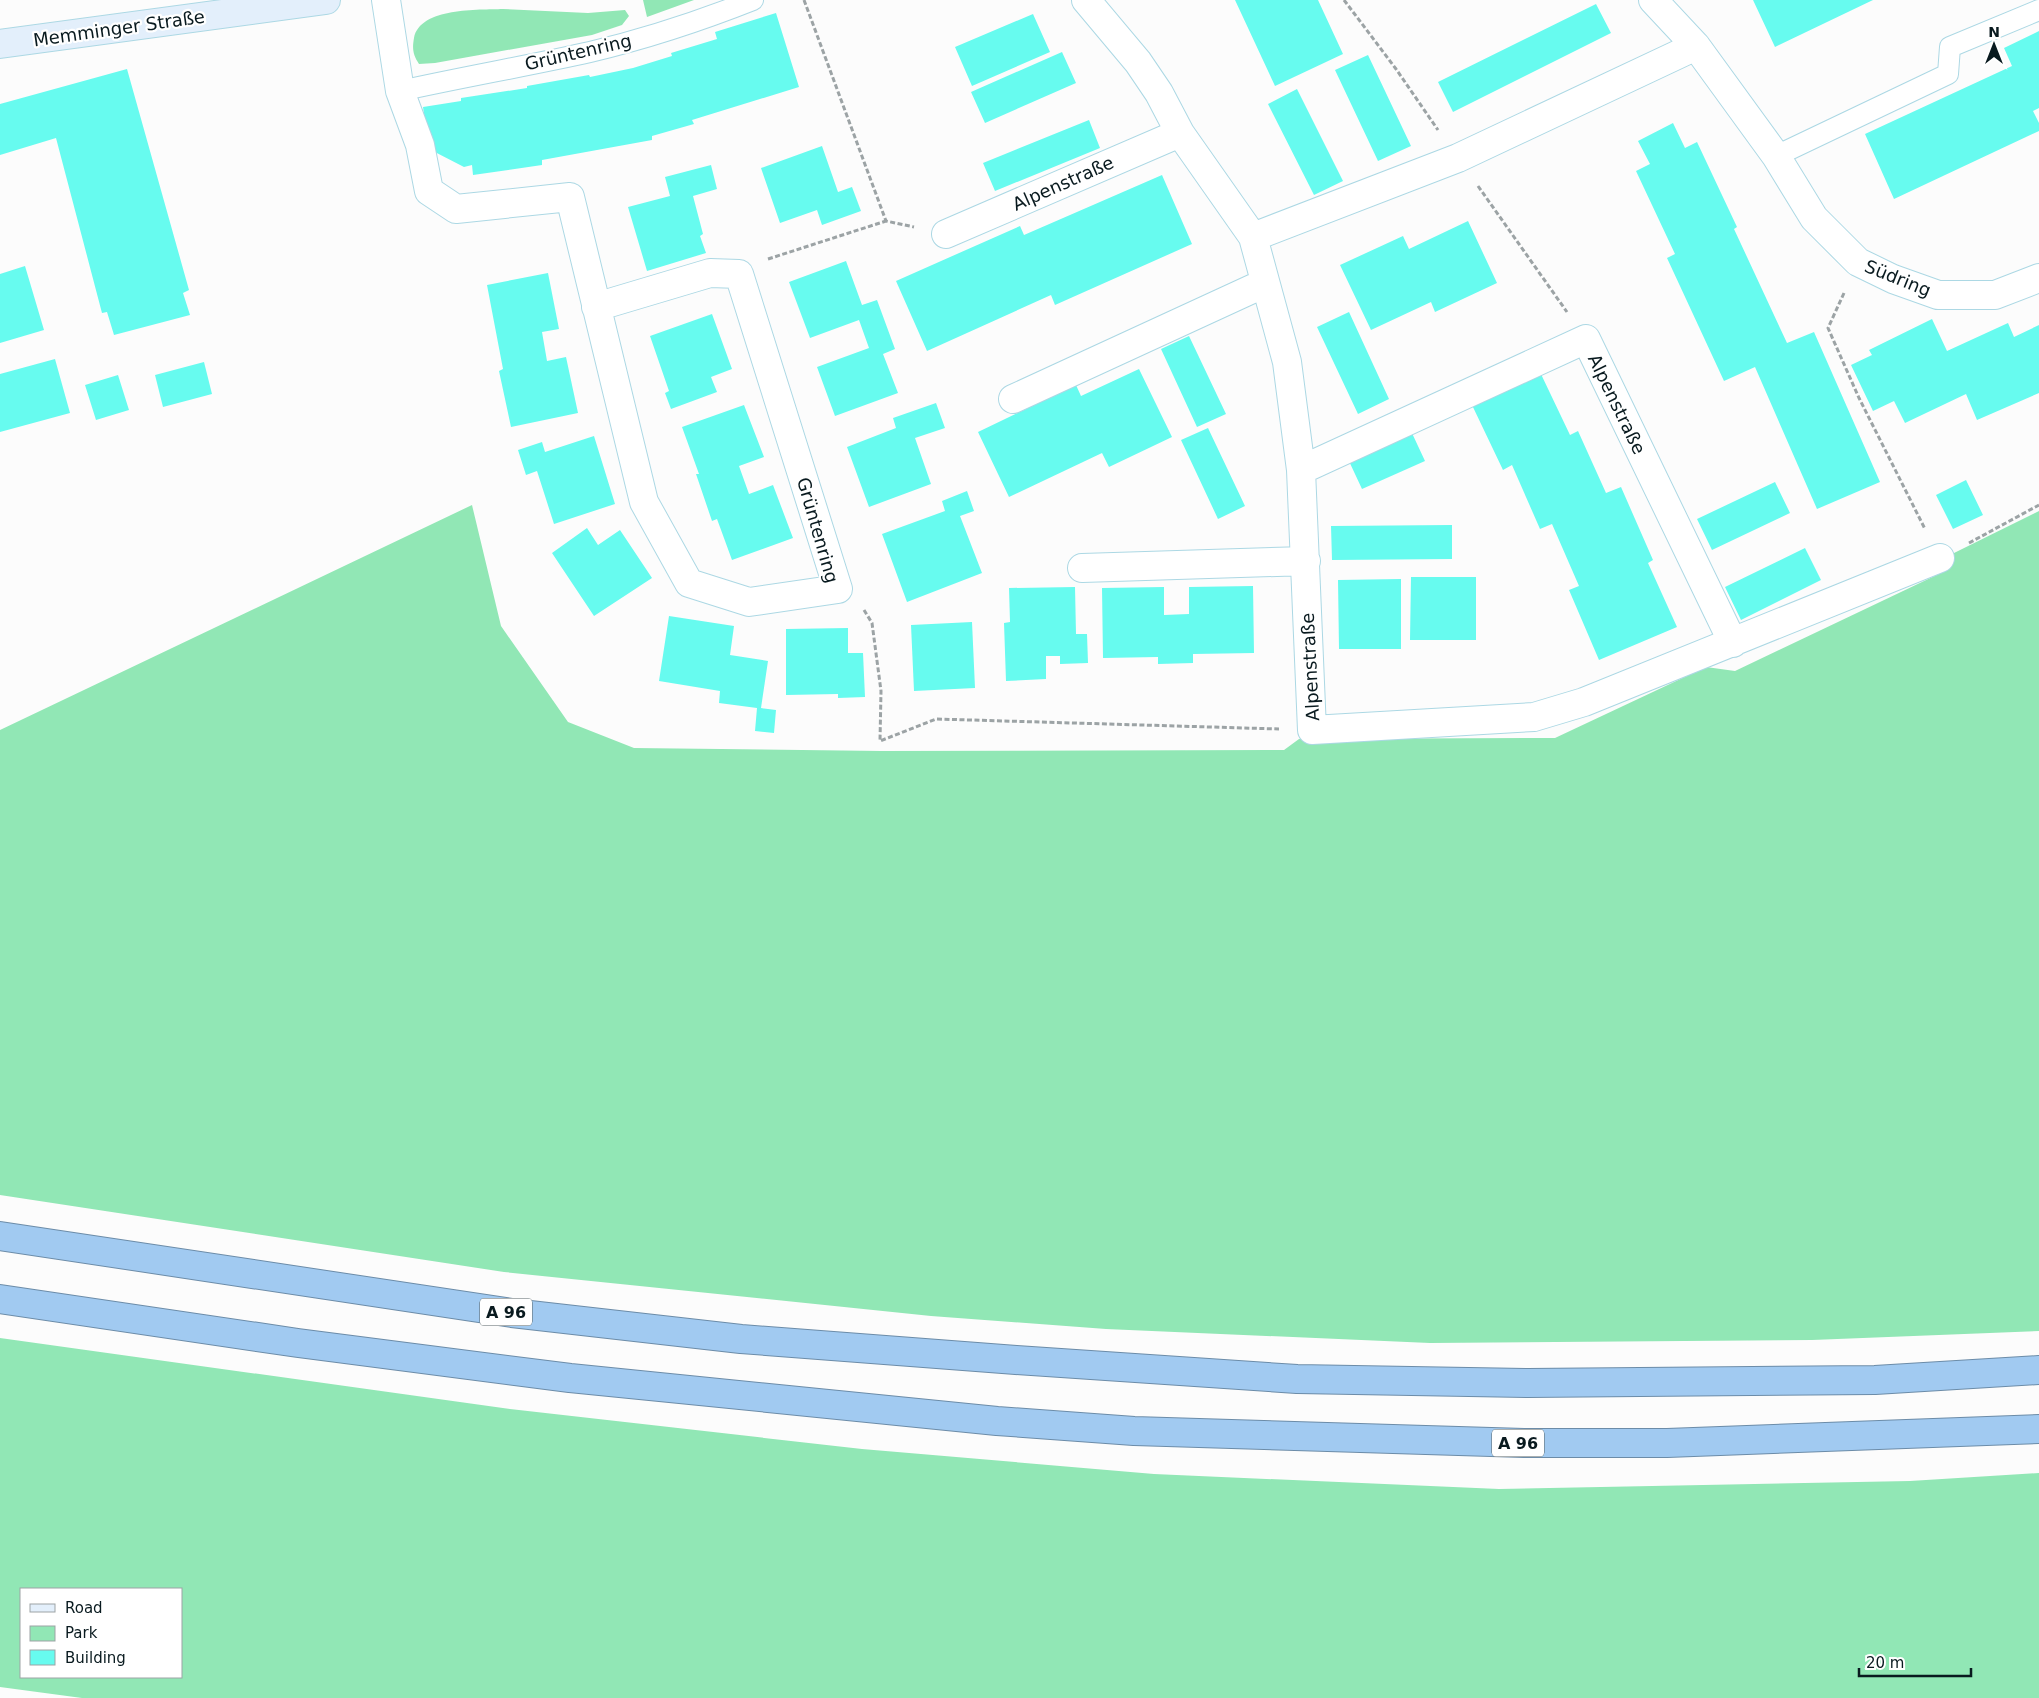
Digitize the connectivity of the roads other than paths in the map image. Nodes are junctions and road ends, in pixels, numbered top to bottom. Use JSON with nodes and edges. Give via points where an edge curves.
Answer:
{"nodes":[{"id":1,"x":326,"y":0,"type":"edge"},
{"id":2,"x":386,"y":0,"type":"edge"},
{"id":3,"x":752,"y":0,"type":"edge"},
{"id":4,"x":1086,"y":0,"type":"edge"},
{"id":5,"x":1653,"y":0,"type":"edge"},
{"id":6,"x":2039,"y":10,"type":"edge"},
{"id":7,"x":0,"y":44,"type":"edge"},
{"id":8,"x":1696,"y":46,"type":"junction"},
{"id":9,"x":400,"y":90,"type":"junction"},
{"id":10,"x":1180,"y":133,"type":"junction"},
{"id":11,"x":1776,"y":156,"type":"junction"},
{"id":12,"x":946,"y":234,"type":"road end"},
{"id":13,"x":1253,"y":238,"type":"junction"},
{"id":14,"x":2039,"y":278,"type":"edge"},
{"id":15,"x":1265,"y":283,"type":"junction"},
{"id":16,"x":596,"y":307,"type":"junction"},
{"id":17,"x":1013,"y":400,"type":"dead end"},
{"id":18,"x":1301,"y":470,"type":"junction"},
{"id":19,"x":1940,"y":558,"type":"road end"},
{"id":20,"x":1306,"y":561,"type":"junction"},
{"id":21,"x":1082,"y":568,"type":"dead end"},
{"id":22,"x":1734,"y":643,"type":"junction"},
{"id":23,"x":0,"y":1236,"type":"edge"},
{"id":24,"x":0,"y":1298,"type":"edge"},
{"id":25,"x":2039,"y":1370,"type":"edge"},
{"id":26,"x":2039,"y":1429,"type":"edge"}],
"edges":[{"from":1,"to":7,"type":"street","name":"Memminger Straße"},
{"from":2,"to":9,"type":"street","name":"Grüntenring"},
{"from":3,"to":9,"type":"lane","name":"Grüntenring","via":[[590,52]]},
{"from":4,"to":10,"type":"street","name":"Alpenstraße","via":[[1138,62]]},
{"from":5,"to":8,"type":"street","name":"Südring"},
{"from":6,"to":11,"type":"lane","via":[[1950,47],[1948,74]]},
{"from":8,"to":11,"type":"street","name":"Südring"},
{"from":8,"to":13,"type":"street","via":[[1458,158]]},
{"from":9,"to":16,"type":"street","name":"Grüntenring","via":[[420,145],[429,191],[456,209],[570,197]]},
{"from":10,"to":12,"type":"street","name":"Alpenstraße"},
{"from":10,"to":13,"type":"street","name":"Alpenstraße"},
{"from":11,"to":14,"type":"street","name":"Südring","via":[[1814,218],[1858,262],[1893,279],[1938,295],[1995,295]]},
{"from":13,"to":15,"type":"street","name":"Alpenstraße"},
{"from":15,"to":17,"type":"street"},
{"from":15,"to":18,"type":"street","name":"Alpenstraße","via":[[1287,362]]},
{"from":16,"to":16,"type":"street","name":"Grüntenring","via":[[710,273],[739,274],[838,588],[749,602],[689,584],[644,502]]},
{"from":18,"to":20,"type":"street","name":"Alpenstraße"},
{"from":18,"to":22,"type":"street","name":"Alpenstraße","via":[[1586,339]]},
{"from":19,"to":22,"type":"street","name":"Alpenstraße"},
{"from":20,"to":21,"type":"street"},
{"from":20,"to":22,"type":"street","name":"Alpenstraße","via":[[1312,730],[1534,717],[1584,702]]},
{"from":23,"to":25,"type":"highway","number":"A 96","via":[[512,1313],[732,1338],[1278,1378],[1528,1383],[1865,1380]]},
{"from":24,"to":26,"type":"highway","number":"A 96","via":[[298,1343],[570,1378],[987,1420],[1134,1431],[1544,1443],[1803,1439]]}]}
